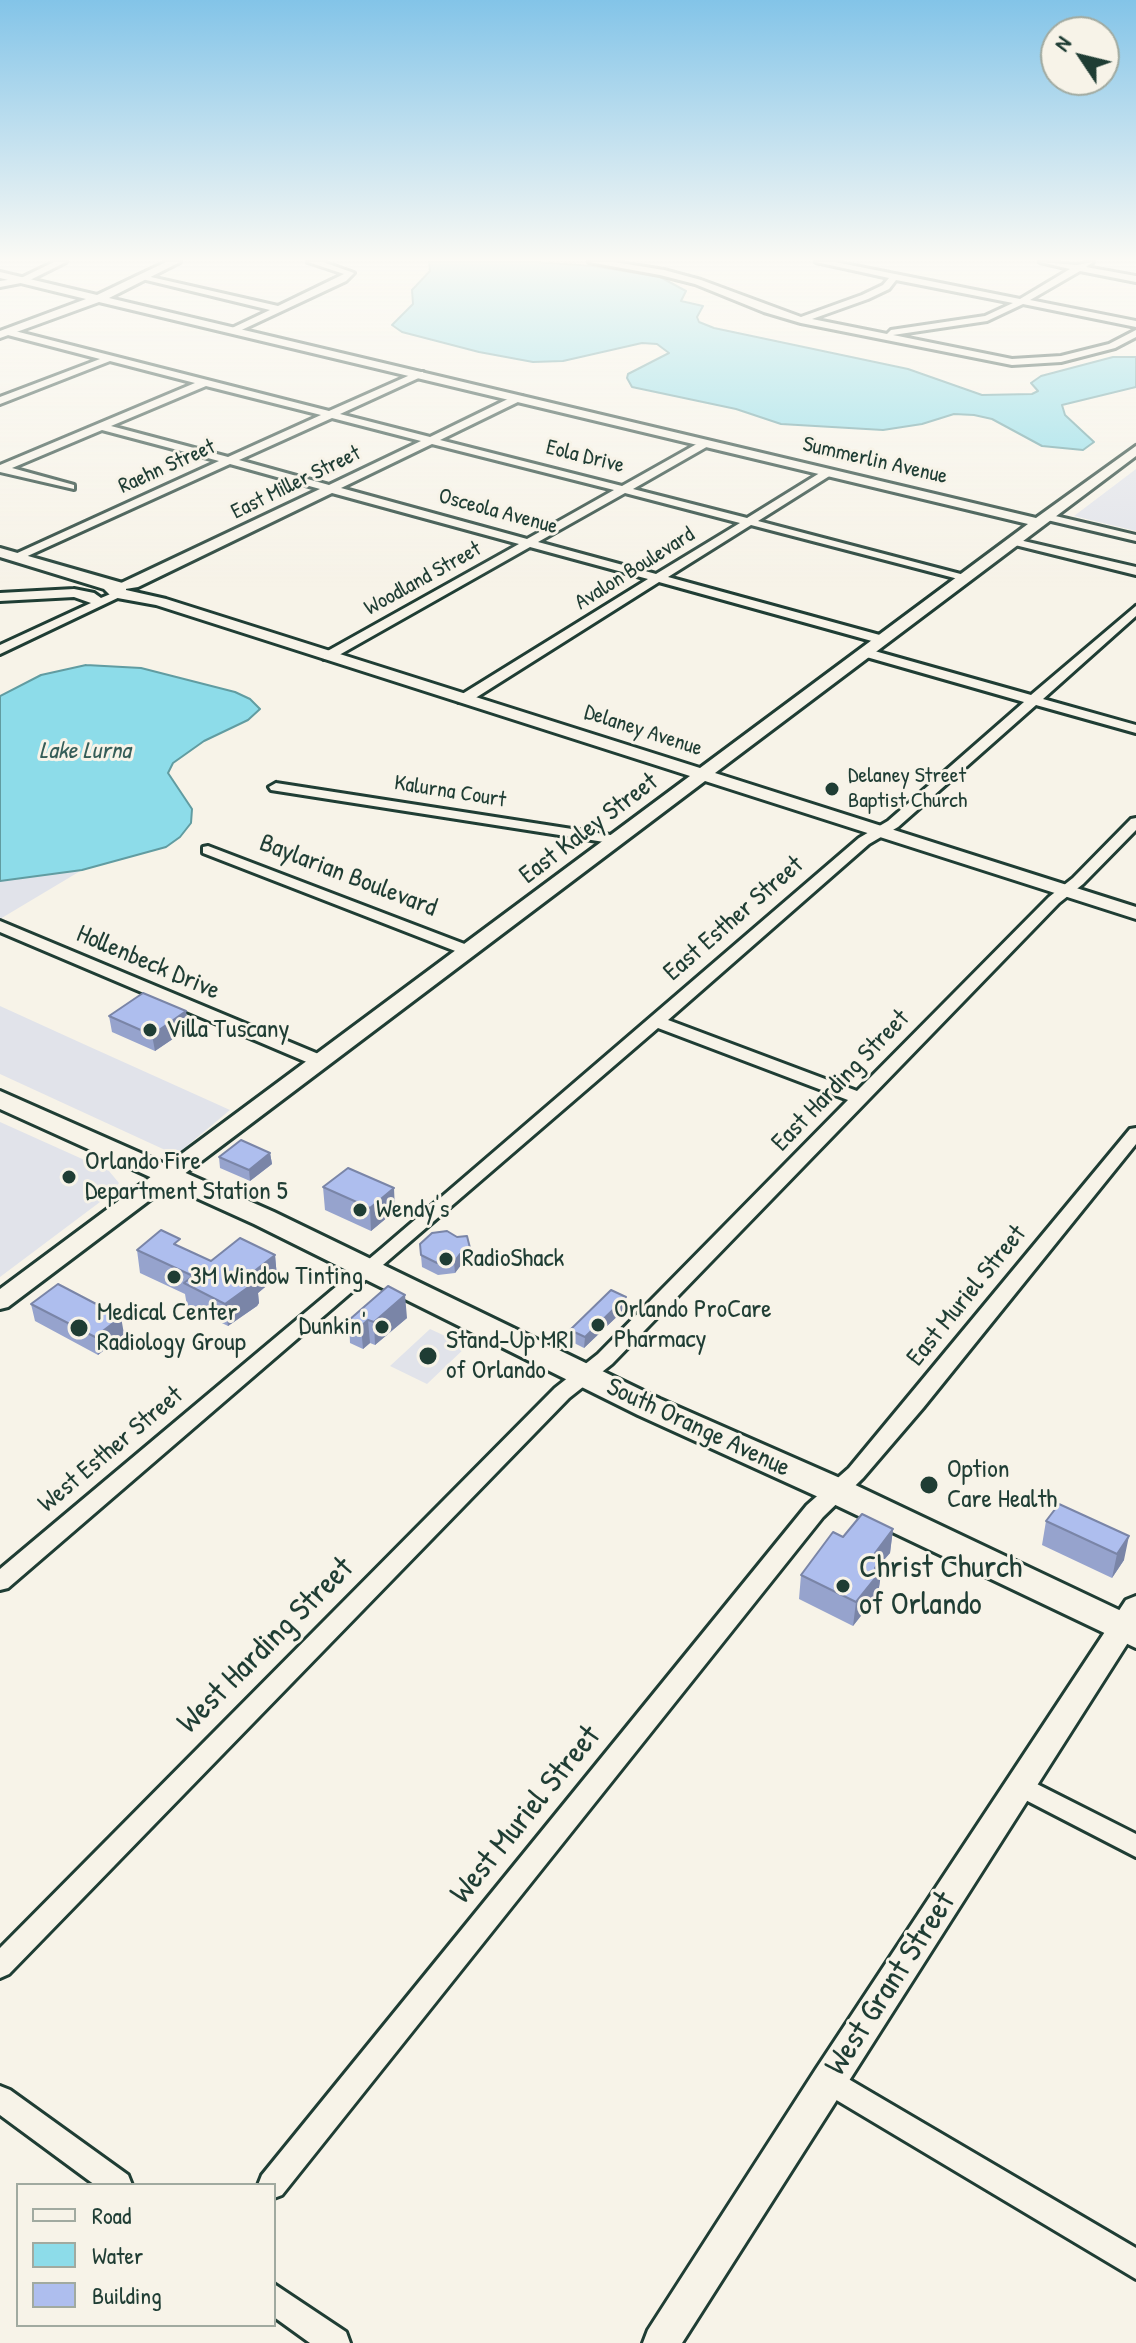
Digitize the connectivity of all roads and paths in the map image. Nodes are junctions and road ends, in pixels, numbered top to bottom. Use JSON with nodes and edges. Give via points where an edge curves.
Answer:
{"nodes":[{"id":1,"x":76,"y":371,"type":"edge"},
{"id":2,"x":163,"y":371,"type":"edge"},
{"id":3,"x":409,"y":371,"type":"edge"},
{"id":4,"x":420,"y":374,"type":"junction"},
{"id":5,"x":206,"y":382,"type":"junction"},
{"id":6,"x":518,"y":398,"type":"junction"},
{"id":7,"x":0,"y":401,"type":"edge"},
{"id":8,"x":333,"y":414,"type":"junction"},
{"id":9,"x":101,"y":426,"type":"junction"},
{"id":10,"x":433,"y":439,"type":"junction"},
{"id":11,"x":706,"y":443,"type":"junction"},
{"id":12,"x":1136,"y":450,"type":"edge"},
{"id":13,"x":229,"y":462,"type":"junction"},
{"id":14,"x":1,"y":468,"type":"edge"},
{"id":15,"x":827,"y":473,"type":"junction"},
{"id":16,"x":70,"y":487,"type":"dead end"},
{"id":17,"x":625,"y":488,"type":"junction"},
{"id":18,"x":330,"y":489,"type":"junction"},
{"id":19,"x":1043,"y":520,"type":"junction"},
{"id":20,"x":749,"y":522,"type":"junction"},
{"id":21,"x":1136,"y":538,"type":"edge"},
{"id":22,"x":1015,"y":542,"type":"junction"},
{"id":23,"x":527,"y":543,"type":"junction"},
{"id":24,"x":0,"y":552,"type":"edge"},
{"id":25,"x":17,"y":557,"type":"junction"},
{"id":26,"x":1136,"y":571,"type":"edge"},
{"id":27,"x":966,"y":577,"type":"junction"},
{"id":28,"x":659,"y":579,"type":"junction"},
{"id":29,"x":120,"y":591,"type":"junction"},
{"id":30,"x":0,"y":597,"type":"edge"},
{"id":31,"x":1136,"y":610,"type":"edge"},
{"id":32,"x":883,"y":640,"type":"junction"},
{"id":33,"x":0,"y":650,"type":"edge"},
{"id":34,"x":867,"y":653,"type":"junction"},
{"id":35,"x":328,"y":656,"type":"junction"},
{"id":36,"x":464,"y":699,"type":"junction"},
{"id":37,"x":1034,"y":700,"type":"junction"},
{"id":38,"x":1136,"y":729,"type":"edge"},
{"id":39,"x":703,"y":776,"type":"junction"},
{"id":40,"x":276,"y":787,"type":"dead end"},
{"id":41,"x":1136,"y":822,"type":"edge"},
{"id":42,"x":880,"y":831,"type":"junction"},
{"id":43,"x":617,"y":840,"type":"junction"},
{"id":44,"x":208,"y":850,"type":"dead end"},
{"id":45,"x":1066,"y":890,"type":"junction"},
{"id":46,"x":1136,"y":913,"type":"edge"},
{"id":47,"x":0,"y":926,"type":"edge"},
{"id":48,"x":469,"y":951,"type":"junction"},
{"id":49,"x":656,"y":1021,"type":"junction"},
{"id":50,"x":322,"y":1062,"type":"junction"},
{"id":51,"x":0,"y":1099,"type":"edge"},
{"id":52,"x":861,"y":1099,"type":"junction"},
{"id":53,"x":1136,"y":1133,"type":"edge"},
{"id":54,"x":167,"y":1174,"type":"junction"},
{"id":55,"x":368,"y":1269,"type":"junction"},
{"id":56,"x":0,"y":1301,"type":"edge"},
{"id":57,"x":584,"y":1376,"type":"junction"},
{"id":58,"x":837,"y":1491,"type":"junction"},
{"id":59,"x":0,"y":1582,"type":"edge"},
{"id":60,"x":1132,"y":1623,"type":"edge"},
{"id":61,"x":1021,"y":1786,"type":"junction"},
{"id":62,"x":1136,"y":1846,"type":"edge"},
{"id":63,"x":0,"y":1966,"type":"edge"},
{"id":64,"x":828,"y":2080,"type":"junction"},
{"id":65,"x":0,"y":2099,"type":"edge"},
{"id":66,"x":115,"y":2183,"type":"edge"},
{"id":67,"x":274,"y":2183,"type":"edge"},
{"id":68,"x":1136,"y":2264,"type":"edge"},
{"id":69,"x":276,"y":2300,"type":"edge"},
{"id":70,"x":335,"y":2343,"type":"edge"},
{"id":71,"x":661,"y":2343,"type":"edge"}],
"edges":[{"from":1,"to":7,"type":"street"},
{"from":2,"to":5,"type":"street","name":"Eola Drive"},
{"from":3,"to":4,"type":"street","name":"Summerlin Avenue"},
{"from":4,"to":6,"type":"street","name":"Summerlin Avenue"},
{"from":4,"to":8,"type":"street","name":"Raehn Street"},
{"from":5,"to":8,"type":"street","name":"Eola Drive"},
{"from":5,"to":9,"type":"street"},
{"from":6,"to":10,"type":"street","name":"East Miller Street"},
{"from":6,"to":11,"type":"street","name":"Summerlin Avenue"},
{"from":8,"to":10,"type":"street","name":"Eola Drive"},
{"from":8,"to":13,"type":"street","name":"Raehn Street"},
{"from":9,"to":13,"type":"street","name":"Osceola Avenue"},
{"from":9,"to":14,"type":"street"},
{"from":10,"to":17,"type":"street","name":"Eola Drive"},
{"from":10,"to":18,"type":"street","name":"East Miller Street"},
{"from":11,"to":15,"type":"street","name":"Summerlin Avenue"},
{"from":11,"to":17,"type":"street","name":"Woodland Street"},
{"from":12,"to":19,"type":"street","name":"East Kaley Street"},
{"from":13,"to":18,"type":"street","name":"Osceola Avenue"},
{"from":13,"to":25,"type":"street","name":"Raehn Street"},
{"from":14,"to":16,"type":"street"},
{"from":15,"to":19,"type":"street","name":"Summerlin Avenue"},
{"from":15,"to":20,"type":"street","name":"Avalon Boulevard"},
{"from":17,"to":20,"type":"street","name":"Eola Drive"},
{"from":17,"to":23,"type":"street","name":"Woodland Street"},
{"from":18,"to":23,"type":"street","name":"Osceola Avenue"},
{"from":18,"to":29,"type":"street","name":"East Miller Street"},
{"from":19,"to":21,"type":"street","name":"Summerlin Avenue"},
{"from":19,"to":22,"type":"street","name":"East Kaley Street"},
{"from":20,"to":27,"type":"street","name":"Eola Drive"},
{"from":20,"to":28,"type":"street","name":"Avalon Boulevard"},
{"from":22,"to":26,"type":"street"},
{"from":22,"to":27,"type":"street","name":"East Kaley Street"},
{"from":23,"to":28,"type":"street","name":"Osceola Avenue"},
{"from":23,"to":35,"type":"street","name":"Woodland Street"},
{"from":24,"to":25,"type":"street","name":"Delaney Avenue"},
{"from":25,"to":29,"type":"street","name":"Delaney Avenue"},
{"from":27,"to":32,"type":"street","name":"East Kaley Street"},
{"from":28,"to":32,"type":"street","name":"Osceola Avenue"},
{"from":28,"to":36,"type":"street","name":"Avalon Boulevard"},
{"from":29,"to":30,"type":"street"},
{"from":29,"to":33,"type":"street","name":"East Miller Street"},
{"from":29,"to":35,"type":"street","name":"Delaney Avenue"},
{"from":31,"to":37,"type":"street","name":"East Esther Street"},
{"from":32,"to":34,"type":"street","name":"East Kaley Street"},
{"from":34,"to":37,"type":"street"},
{"from":34,"to":39,"type":"street","name":"East Kaley Street"},
{"from":35,"to":36,"type":"street","name":"Delaney Avenue"},
{"from":36,"to":39,"type":"street","name":"Delaney Avenue"},
{"from":37,"to":38,"type":"street"},
{"from":37,"to":42,"type":"street","name":"East Esther Street"},
{"from":39,"to":42,"type":"street","name":"Delaney Avenue"},
{"from":39,"to":43,"type":"street","name":"East Kaley Street"},
{"from":40,"to":43,"type":"street","name":"Kalurna Court"},
{"from":41,"to":45,"type":"street","name":"East Harding Street"},
{"from":42,"to":45,"type":"street","name":"Delaney Avenue"},
{"from":42,"to":49,"type":"street","name":"East Esther Street"},
{"from":43,"to":48,"type":"street","name":"East Kaley Street"},
{"from":44,"to":48,"type":"street","name":"Baylarian Boulevard"},
{"from":45,"to":46,"type":"street","name":"Delaney Avenue"},
{"from":45,"to":52,"type":"street","name":"East Harding Street"},
{"from":47,"to":50,"type":"street","name":"Hollenbeck Drive"},
{"from":48,"to":50,"type":"street","name":"East Kaley Street"},
{"from":49,"to":52,"type":"street"},
{"from":49,"to":55,"type":"street","name":"East Esther Street"},
{"from":50,"to":54,"type":"street","name":"East Kaley Street"},
{"from":51,"to":54,"type":"main road","name":"South Orange Avenue"},
{"from":52,"to":57,"type":"street","name":"East Harding Street"},
{"from":53,"to":58,"type":"street","name":"East Muriel Street","via":[[918,1401]]},
{"from":54,"to":55,"type":"main road","name":"South Orange Avenue"},
{"from":54,"to":56,"type":"street","name":"East Kaley Street"},
{"from":55,"to":57,"type":"main road","name":"South Orange Avenue"},
{"from":55,"to":59,"type":"street","name":"West Esther Street"},
{"from":57,"to":58,"type":"main road","name":"South Orange Avenue"},
{"from":57,"to":63,"type":"street","name":"West Harding Street"},
{"from":58,"to":60,"type":"main road","name":"South Orange Avenue"},
{"from":58,"to":67,"type":"street","name":"West Muriel Street"},
{"from":60,"to":61,"type":"street","name":"West Grant Street"},
{"from":61,"to":62,"type":"street"},
{"from":61,"to":64,"type":"street","name":"West Grant Street"},
{"from":64,"to":68,"type":"street"},
{"from":64,"to":71,"type":"street","name":"West Grant Street"},
{"from":65,"to":66,"type":"street"},
{"from":69,"to":70,"type":"street"}]}
